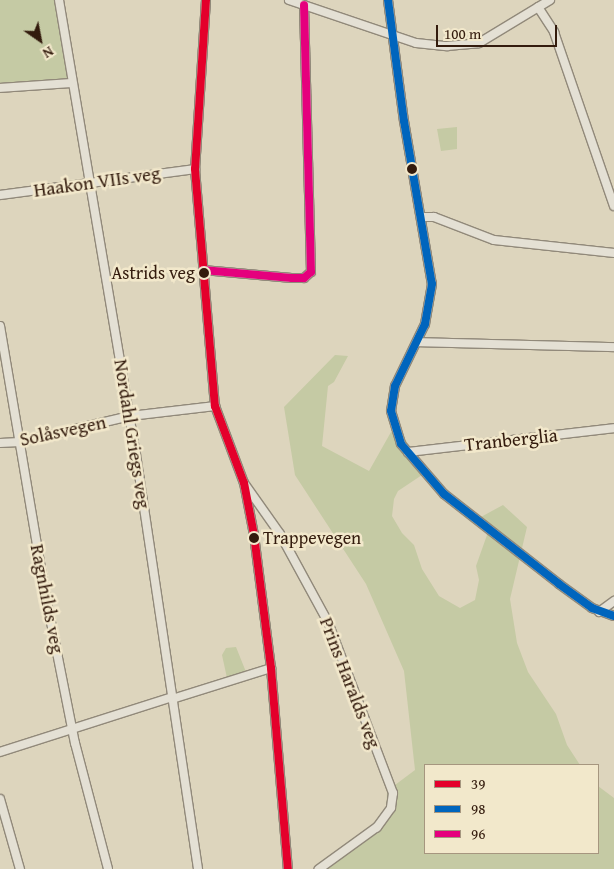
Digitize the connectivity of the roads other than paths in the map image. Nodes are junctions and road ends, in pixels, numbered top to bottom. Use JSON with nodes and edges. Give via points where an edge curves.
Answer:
{"nodes":[{"id":1,"x":59,"y":0,"type":"edge"},
{"id":2,"x":206,"y":0,"type":"edge"},
{"id":3,"x":289,"y":0,"type":"edge"},
{"id":4,"x":388,"y":0,"type":"edge"},
{"id":5,"x":550,"y":0,"type":"edge"},
{"id":6,"x":304,"y":5,"type":"junction"},
{"id":7,"x":538,"y":7,"type":"junction"},
{"id":8,"x":391,"y":34,"type":"junction"},
{"id":9,"x":71,"y":83,"type":"junction"},
{"id":10,"x":0,"y":88,"type":"edge"},
{"id":11,"x":195,"y":169,"type":"junction"},
{"id":12,"x":89,"y":183,"type":"junction"},
{"id":13,"x":0,"y":196,"type":"edge"},
{"id":14,"x":614,"y":206,"type":"edge"},
{"id":15,"x":422,"y":217,"type":"junction"},
{"id":16,"x":614,"y":253,"type":"edge"},
{"id":17,"x":203,"y":270,"type":"junction"},
{"id":18,"x":0,"y":326,"type":"edge"},
{"id":19,"x":417,"y":342,"type":"junction"},
{"id":20,"x":614,"y":347,"type":"edge"},
{"id":21,"x":215,"y":406,"type":"junction"},
{"id":22,"x":130,"y":416,"type":"junction"},
{"id":23,"x":614,"y":428,"type":"edge"},
{"id":24,"x":20,"y":442,"type":"junction"},
{"id":25,"x":0,"y":443,"type":"edge"},
{"id":26,"x":408,"y":452,"type":"junction"},
{"id":27,"x":244,"y":483,"type":"junction"},
{"id":28,"x":614,"y":602,"type":"edge"},
{"id":29,"x":599,"y":612,"type":"junction"},
{"id":30,"x":614,"y":616,"type":"edge"},
{"id":31,"x":272,"y":668,"type":"junction"},
{"id":32,"x":172,"y":698,"type":"junction"},
{"id":33,"x":72,"y":730,"type":"junction"},
{"id":34,"x":0,"y":752,"type":"edge"},
{"id":35,"x":0,"y":799,"type":"edge"},
{"id":36,"x":20,"y":869,"type":"edge"},
{"id":37,"x":108,"y":869,"type":"edge"},
{"id":38,"x":198,"y":869,"type":"edge"},
{"id":39,"x":288,"y":869,"type":"edge"},
{"id":40,"x":319,"y":869,"type":"edge"}],
"edges":[{"from":1,"to":9,"type":"street","name":"Nordahl Griegs veg"},
{"from":2,"to":11,"type":"street"},
{"from":3,"to":6,"type":"street"},
{"from":4,"to":8,"type":"street"},
{"from":5,"to":7,"type":"street"},
{"from":6,"to":8,"type":"street"},
{"from":6,"to":17,"type":"street","via":[[311,272],[304,278],[292,278]]},
{"from":7,"to":8,"type":"street","via":[[495,36],[472,44],[416,43]]},
{"from":7,"to":14,"type":"street","via":[[552,26]]},
{"from":8,"to":15,"type":"street"},
{"from":9,"to":10,"type":"street"},
{"from":9,"to":12,"type":"street","name":"Nordahl Griegs veg"},
{"from":11,"to":12,"type":"street","name":"Haakon VIIs veg"},
{"from":11,"to":17,"type":"street"},
{"from":12,"to":13,"type":"street","name":"Haakon VIIs veg"},
{"from":12,"to":22,"type":"street","name":"Nordahl Griegs veg"},
{"from":15,"to":16,"type":"street","via":[[434,217],[509,242]]},
{"from":15,"to":19,"type":"street","via":[[432,298]]},
{"from":17,"to":21,"type":"street"},
{"from":18,"to":24,"type":"street","name":"Ragnhilds veg"},
{"from":19,"to":20,"type":"street"},
{"from":19,"to":26,"type":"street","via":[[395,386],[391,411],[401,444]]},
{"from":21,"to":22,"type":"street","name":"Solåsvegen"},
{"from":21,"to":27,"type":"street"},
{"from":22,"to":24,"type":"street","name":"Solåsvegen"},
{"from":22,"to":32,"type":"street","name":"Nordahl Griegs veg"},
{"from":23,"to":26,"type":"street","name":"Tranberglia"},
{"from":24,"to":25,"type":"street","name":"Solåsvegen"},
{"from":24,"to":33,"type":"street","name":"Ragnhilds veg","via":[[44,592]]},
{"from":26,"to":29,"type":"street","via":[[444,494]]},
{"from":27,"to":31,"type":"street"},
{"from":27,"to":40,"type":"street","name":"Prins Haralds veg","via":[[280,534],[328,622],[392,793],[391,808],[376,827]]},
{"from":28,"to":29,"type":"street"},
{"from":29,"to":30,"type":"street"},
{"from":31,"to":32,"type":"street"},
{"from":31,"to":39,"type":"street"},
{"from":32,"to":33,"type":"street"},
{"from":32,"to":38,"type":"street","name":"Nordahl Griegs veg"},
{"from":33,"to":34,"type":"street"},
{"from":33,"to":37,"type":"street","name":"Ragnhilds veg"},
{"from":35,"to":36,"type":"street"}]}
